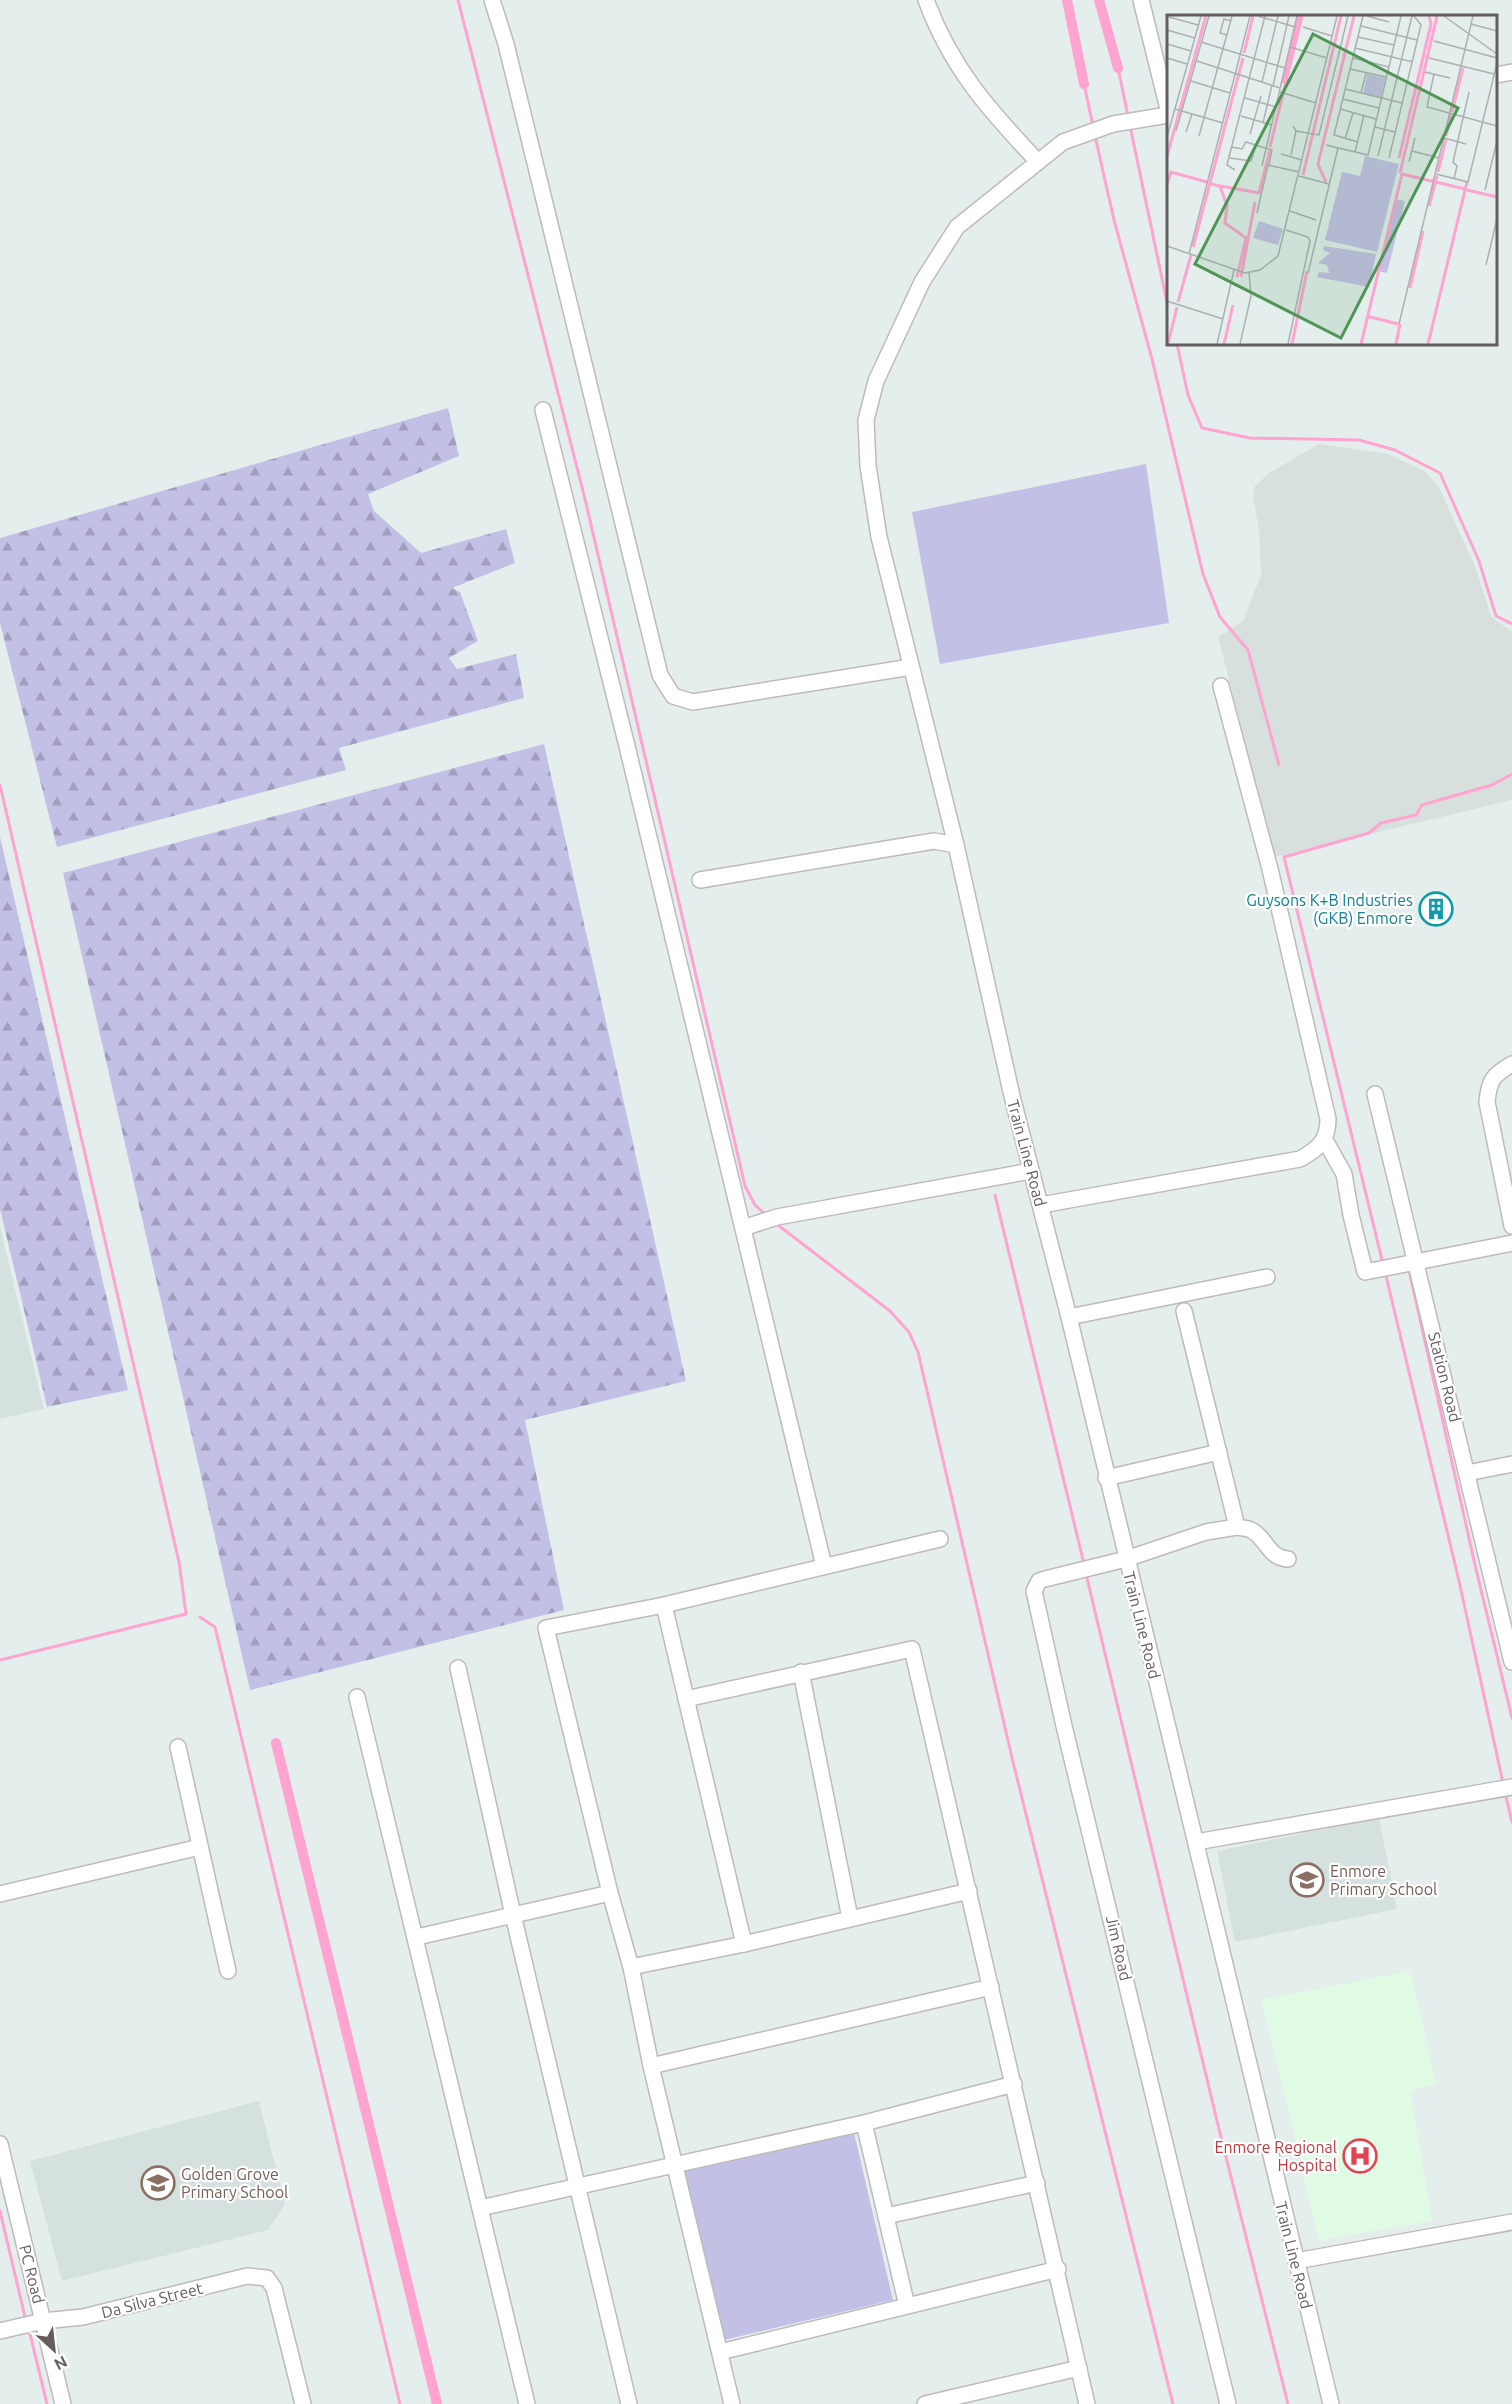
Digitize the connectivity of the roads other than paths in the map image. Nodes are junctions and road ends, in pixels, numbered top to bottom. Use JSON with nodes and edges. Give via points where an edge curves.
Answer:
{"nodes":[{"id":1,"x":492,"y":0,"type":"edge"},
{"id":2,"x":926,"y":0,"type":"edge"},
{"id":3,"x":1141,"y":0,"type":"edge"},
{"id":4,"x":1512,"y":72,"type":"edge"},
{"id":5,"x":1497,"y":75,"type":"edge"},
{"id":6,"x":1167,"y":105,"type":"edge"},
{"id":7,"x":1167,"y":115,"type":"edge"},
{"id":8,"x":1038,"y":162,"type":"junction"},
{"id":9,"x":543,"y":410,"type":"dead end"},
{"id":10,"x":911,"y":667,"type":"junction"},
{"id":11,"x":1221,"y":686,"type":"dead end"},
{"id":12,"x":956,"y":845,"type":"junction"},
{"id":13,"x":700,"y":880,"type":"dead end"},
{"id":14,"x":1512,"y":1064,"type":"edge"},
{"id":15,"x":1375,"y":1094,"type":"dead end"},
{"id":16,"x":1325,"y":1140,"type":"junction"},
{"id":17,"x":1031,"y":1172,"type":"junction"},
{"id":18,"x":1041,"y":1205,"type":"junction"},
{"id":19,"x":1512,"y":1226,"type":"edge"},
{"id":20,"x":743,"y":1228,"type":"junction"},
{"id":21,"x":1512,"y":1243,"type":"edge"},
{"id":22,"x":1416,"y":1262,"type":"junction"},
{"id":23,"x":1267,"y":1277,"type":"dead end"},
{"id":24,"x":1184,"y":1311,"type":"dead end"},
{"id":25,"x":1069,"y":1317,"type":"junction"},
{"id":26,"x":1219,"y":1452,"type":"junction"},
{"id":27,"x":1512,"y":1464,"type":"edge"},
{"id":28,"x":1467,"y":1473,"type":"junction"},
{"id":29,"x":1106,"y":1478,"type":"junction"},
{"id":30,"x":1237,"y":1527,"type":"junction"},
{"id":31,"x":940,"y":1539,"type":"dead end"},
{"id":32,"x":1126,"y":1559,"type":"junction"},
{"id":33,"x":1288,"y":1559,"type":"dead end"},
{"id":34,"x":824,"y":1566,"type":"junction"},
{"id":35,"x":664,"y":1605,"type":"junction"},
{"id":36,"x":1509,"y":1640,"type":"edge"},
{"id":37,"x":1512,"y":1662,"type":"edge"},
{"id":38,"x":458,"y":1668,"type":"dead end"},
{"id":39,"x":801,"y":1672,"type":"junction"},
{"id":40,"x":357,"y":1697,"type":"dead end"},
{"id":41,"x":686,"y":1699,"type":"junction"},
{"id":42,"x":178,"y":1747,"type":"dead end"},
{"id":43,"x":1511,"y":1787,"type":"edge"},
{"id":44,"x":1196,"y":1842,"type":"junction"},
{"id":45,"x":200,"y":1847,"type":"junction"},
{"id":46,"x":969,"y":1892,"type":"junction"},
{"id":47,"x":0,"y":1893,"type":"edge"},
{"id":48,"x":610,"y":1893,"type":"junction"},
{"id":49,"x":513,"y":1915,"type":"junction"},
{"id":50,"x":850,"y":1918,"type":"junction"},
{"id":51,"x":417,"y":1937,"type":"junction"},
{"id":52,"x":744,"y":1944,"type":"junction"},
{"id":53,"x":631,"y":1967,"type":"junction"},
{"id":54,"x":228,"y":1971,"type":"dead end"},
{"id":55,"x":991,"y":1987,"type":"junction"},
{"id":56,"x":651,"y":2066,"type":"junction"},
{"id":57,"x":1014,"y":2084,"type":"junction"},
{"id":58,"x":864,"y":2122,"type":"junction"},
{"id":59,"x":0,"y":2144,"type":"edge"},
{"id":60,"x":675,"y":2165,"type":"junction"},
{"id":61,"x":1037,"y":2184,"type":"junction"},
{"id":62,"x":578,"y":2186,"type":"junction"},
{"id":63,"x":480,"y":2208,"type":"junction"},
{"id":64,"x":886,"y":2216,"type":"junction"},
{"id":65,"x":1512,"y":2222,"type":"edge"},
{"id":66,"x":1296,"y":2261,"type":"junction"},
{"id":67,"x":1058,"y":2269,"type":"junction"},
{"id":68,"x":907,"y":2306,"type":"junction"},
{"id":69,"x":44,"y":2321,"type":"junction"},
{"id":70,"x":0,"y":2331,"type":"edge"},
{"id":71,"x":720,"y":2352,"type":"junction"},
{"id":72,"x":1079,"y":2368,"type":"junction"},
{"id":73,"x":63,"y":2404,"type":"edge"},
{"id":74,"x":303,"y":2404,"type":"edge"},
{"id":75,"x":527,"y":2404,"type":"edge"},
{"id":76,"x":629,"y":2404,"type":"edge"},
{"id":77,"x":732,"y":2404,"type":"edge"},
{"id":78,"x":925,"y":2404,"type":"edge"},
{"id":79,"x":1087,"y":2404,"type":"edge"},
{"id":80,"x":1228,"y":2404,"type":"edge"},
{"id":81,"x":1331,"y":2404,"type":"edge"}],
"edges":[{"from":1,"to":10,"type":"street","via":[[660,675],[673,696],[693,702]]},
{"from":2,"to":8,"type":"street","via":[[963,75],[987,108]]},
{"from":3,"to":6,"type":"street"},
{"from":4,"to":5,"type":"street"},
{"from":7,"to":8,"type":"street","name":"Train Line Road","via":[[1113,124],[1082,135],[1064,142]]},
{"from":8,"to":10,"type":"street","name":"Train Line Road","via":[[957,228],[922,282],[876,381],[866,420],[868,466],[879,537]]},
{"from":9,"to":20,"type":"street"},
{"from":10,"to":12,"type":"street","name":"Train Line Road"},
{"from":11,"to":16,"type":"street","via":[[1270,869],[1326,1108]]},
{"from":12,"to":13,"type":"street","via":[[934,841]]},
{"from":12,"to":17,"type":"street","name":"Train Line Road"},
{"from":14,"to":19,"type":"street","via":[[1496,1074],[1488,1085],[1487,1102]]},
{"from":15,"to":22,"type":"street","name":"Station Road"},
{"from":16,"to":18,"type":"street","via":[[1300,1159]]},
{"from":16,"to":22,"type":"street","via":[[1344,1174],[1365,1272]]},
{"from":17,"to":18,"type":"street","name":"Train Line Road"},
{"from":17,"to":20,"type":"street","via":[[777,1217]]},
{"from":18,"to":25,"type":"street","name":"Train Line Road"},
{"from":20,"to":34,"type":"street"},
{"from":21,"to":22,"type":"street"},
{"from":22,"to":28,"type":"street","name":"Station Road"},
{"from":23,"to":25,"type":"street"},
{"from":24,"to":26,"type":"street"},
{"from":25,"to":29,"type":"street","name":"Train Line Road"},
{"from":26,"to":29,"type":"street"},
{"from":26,"to":30,"type":"street"},
{"from":27,"to":28,"type":"street"},
{"from":28,"to":36,"type":"street","name":"Station Road"},
{"from":29,"to":32,"type":"street","name":"Train Line Road"},
{"from":30,"to":32,"type":"street","name":"Jim Road","via":[[1206,1532]]},
{"from":30,"to":33,"type":"street","via":[[1251,1530],[1280,1559]]},
{"from":31,"to":34,"type":"street"},
{"from":32,"to":44,"type":"street","name":"Train Line Road"},
{"from":32,"to":80,"type":"street","name":"Jim Road","via":[[1039,1581],[1034,1591]]},
{"from":34,"to":35,"type":"street"},
{"from":35,"to":41,"type":"street"},
{"from":35,"to":48,"type":"street","via":[[546,1628]]},
{"from":36,"to":37,"type":"street","name":"Station Road"},
{"from":38,"to":49,"type":"street"},
{"from":39,"to":41,"type":"street"},
{"from":39,"to":46,"type":"street","via":[[912,1649]]},
{"from":39,"to":50,"type":"street"},
{"from":40,"to":51,"type":"street"},
{"from":41,"to":52,"type":"street"},
{"from":42,"to":45,"type":"street"},
{"from":43,"to":44,"type":"street"},
{"from":44,"to":66,"type":"street","name":"Train Line Road"},
{"from":45,"to":47,"type":"street"},
{"from":45,"to":54,"type":"street"},
{"from":46,"to":50,"type":"street"},
{"from":46,"to":55,"type":"street"},
{"from":48,"to":49,"type":"street"},
{"from":48,"to":53,"type":"street"},
{"from":49,"to":51,"type":"street"},
{"from":49,"to":62,"type":"street"},
{"from":50,"to":52,"type":"street"},
{"from":51,"to":63,"type":"street"},
{"from":52,"to":53,"type":"street"},
{"from":53,"to":56,"type":"street"},
{"from":55,"to":56,"type":"street"},
{"from":55,"to":57,"type":"street"},
{"from":56,"to":60,"type":"street"},
{"from":57,"to":58,"type":"street"},
{"from":57,"to":61,"type":"street"},
{"from":58,"to":60,"type":"street"},
{"from":58,"to":64,"type":"street"},
{"from":59,"to":69,"type":"street","name":"PC Road"},
{"from":60,"to":62,"type":"street"},
{"from":60,"to":71,"type":"street"},
{"from":61,"to":64,"type":"street"},
{"from":61,"to":67,"type":"street"},
{"from":62,"to":63,"type":"street"},
{"from":62,"to":76,"type":"street"},
{"from":63,"to":75,"type":"street"},
{"from":64,"to":68,"type":"street"},
{"from":65,"to":66,"type":"street"},
{"from":66,"to":81,"type":"street","name":"Train Line Road"},
{"from":67,"to":68,"type":"street"},
{"from":67,"to":72,"type":"street"},
{"from":68,"to":71,"type":"street"},
{"from":69,"to":70,"type":"street","name":"Da Silva Street"},
{"from":69,"to":73,"type":"street","name":"PC Road"},
{"from":69,"to":74,"type":"street","name":"Da Silva Street","via":[[83,2318],[247,2276],[267,2278],[274,2288]]},
{"from":71,"to":77,"type":"street"},
{"from":72,"to":78,"type":"street"},
{"from":72,"to":79,"type":"street"}]}
